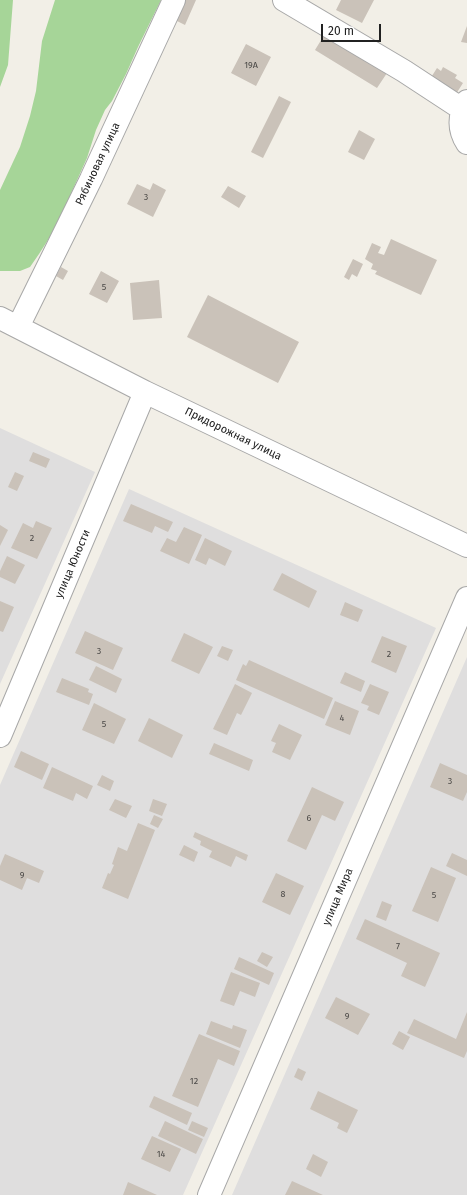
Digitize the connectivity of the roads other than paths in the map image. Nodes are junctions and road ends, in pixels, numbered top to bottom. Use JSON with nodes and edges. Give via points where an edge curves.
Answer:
{"nodes":[{"id":1,"x":174,"y":0,"type":"edge"},
{"id":2,"x":284,"y":0,"type":"edge"},
{"id":3,"x":465,"y":105,"type":"edge"},
{"id":4,"x":467,"y":143,"type":"edge"},
{"id":5,"x":9,"y":323,"type":"edge"},
{"id":6,"x":145,"y":392,"type":"junction"},
{"id":7,"x":467,"y":546,"type":"edge"},
{"id":8,"x":467,"y":598,"type":"edge"},
{"id":9,"x":0,"y":736,"type":"edge"},
{"id":10,"x":209,"y":1195,"type":"edge"}],
"edges":[{"from":1,"to":5,"type":"street","name":"Рябиновая улица","via":[[92,179]]},
{"from":2,"to":3,"type":"street"},
{"from":3,"to":4,"type":"street","via":[[460,126]]},
{"from":5,"to":6,"type":"street","name":"Придорожная улица"},
{"from":6,"to":7,"type":"street","name":"Придорожная улица"},
{"from":6,"to":9,"type":"street","name":"улица Юности"},
{"from":8,"to":10,"type":"street","name":"улица Мира"}]}
